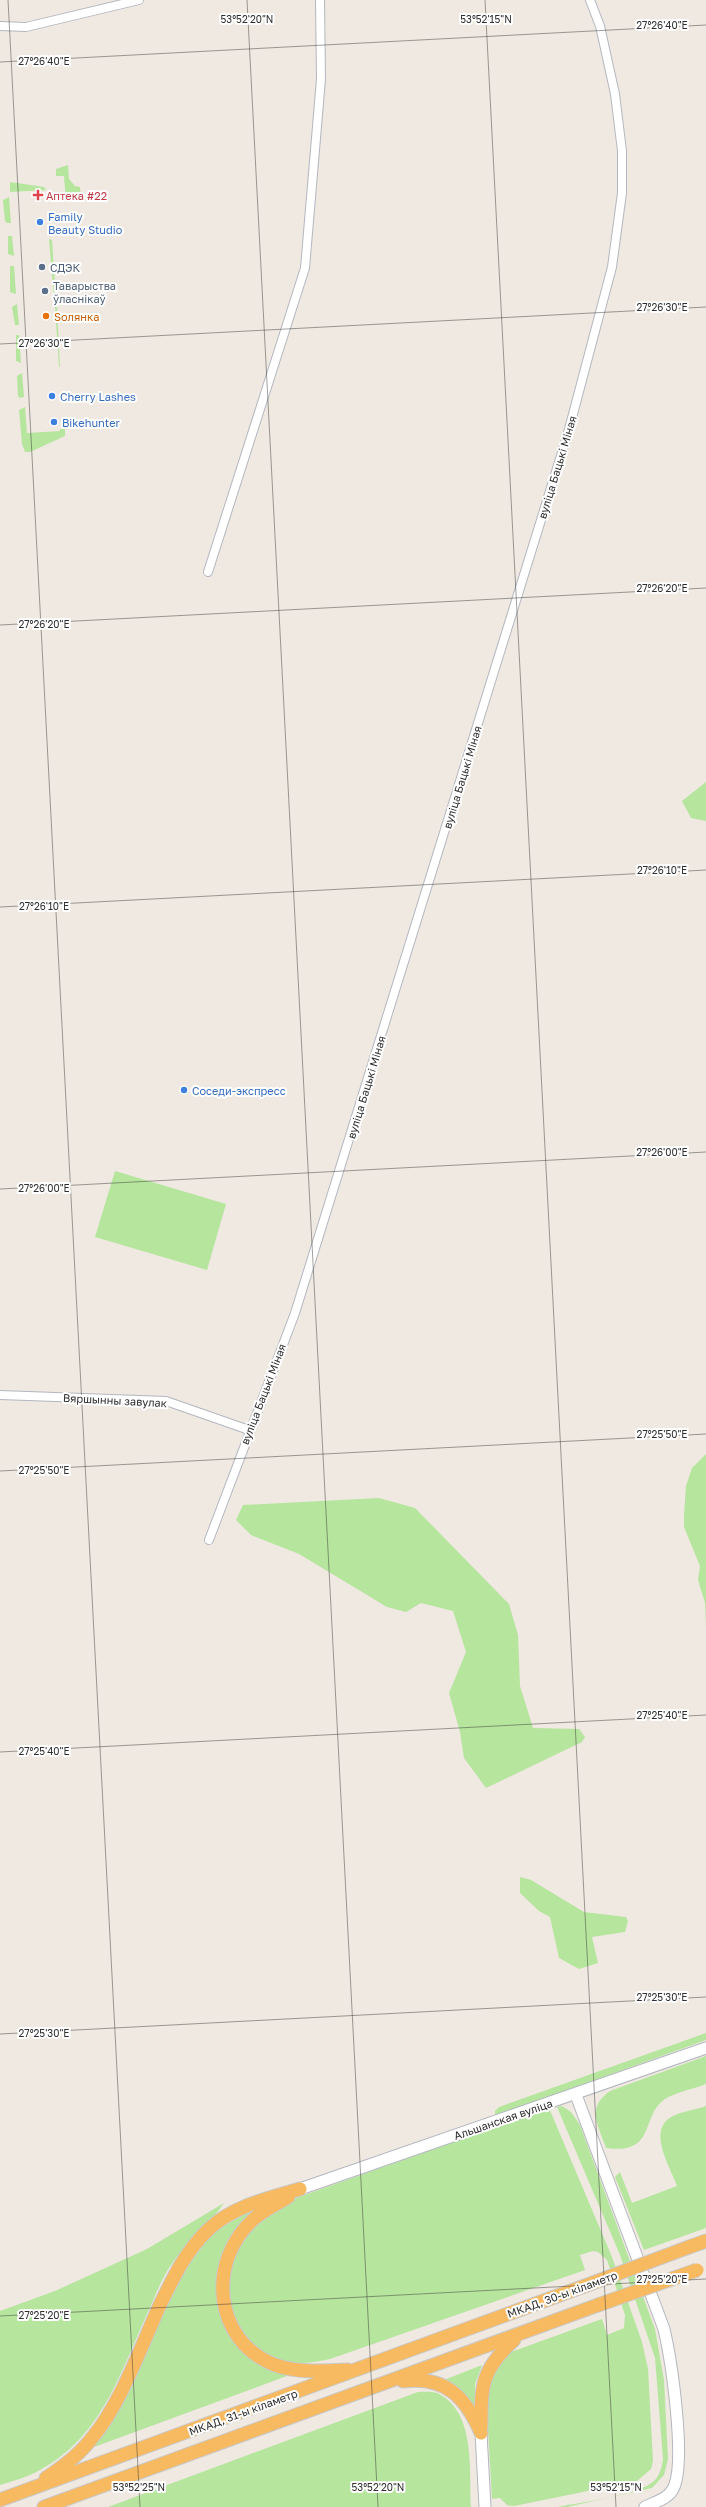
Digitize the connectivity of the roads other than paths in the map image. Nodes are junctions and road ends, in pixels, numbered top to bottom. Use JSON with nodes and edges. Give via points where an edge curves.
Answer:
{"nodes":[{"id":1,"x":139,"y":0,"type":"edge"},
{"id":2,"x":320,"y":0,"type":"edge"},
{"id":3,"x":590,"y":0,"type":"edge"},
{"id":4,"x":0,"y":26,"type":"edge"},
{"id":5,"x":208,"y":572,"type":"dead end"},
{"id":6,"x":0,"y":1395,"type":"edge"},
{"id":7,"x":249,"y":1430,"type":"junction"},
{"id":8,"x":209,"y":1540,"type":"dead end"},
{"id":9,"x":706,"y":2048,"type":"edge"},
{"id":10,"x":576,"y":2095,"type":"junction"},
{"id":11,"x":300,"y":2189,"type":"junction"},
{"id":12,"x":706,"y":2241,"type":"edge"},
{"id":13,"x":702,"y":2269,"type":"edge"},
{"id":14,"x":485,"y":2323,"type":"joint"},
{"id":15,"x":519,"y":2335,"type":"junction"},
{"id":16,"x":492,"y":2345,"type":"joint"},
{"id":17,"x":358,"y":2370,"type":"junction"},
{"id":18,"x":385,"y":2383,"type":"junction"},
{"id":19,"x":481,"y":2432,"type":"junction"},
{"id":20,"x":31,"y":2488,"type":"junction"},
{"id":21,"x":0,"y":2500,"type":"edge"},
{"id":22,"x":44,"y":2507,"type":"edge"},
{"id":23,"x":485,"y":2507,"type":"edge"},
{"id":24,"x":645,"y":2507,"type":"edge"}],
"edges":[{"from":1,"to":4,"type":"street","via":[[26,27]]},
{"from":2,"to":5,"type":"street","via":[[321,79],[305,268]]},
{"from":3,"to":7,"type":"street","name":"вуліца Бацькі Міная","via":[[600,26],[615,94],[622,151],[622,193],[612,267],[568,433],[438,855],[295,1313]]},
{"from":6,"to":7,"type":"street","name":"Вяршынны завулак","via":[[166,1401]]},
{"from":7,"to":8,"type":"street","name":"вуліца Бацькі Міная"},
{"from":9,"to":10,"type":"main road","name":"Альшанская вуліца"},
{"from":10,"to":11,"type":"main road","name":"Альшанская вуліца"},
{"from":10,"to":24,"type":"main road","via":[[664,2328],[672,2368],[678,2475],[671,2492]]},
{"from":11,"to":17,"type":"highway","via":[[254,2218],[234,2244],[223,2269],[221,2292],[224,2312],[235,2333],[249,2350],[276,2365],[311,2371]]},
{"from":11,"to":20,"type":"highway","via":[[264,2199],[233,2212],[210,2228],[191,2248],[174,2275],[112,2407],[92,2438],[62,2467]]},
{"from":12,"to":14,"type":"highway","name":"МКАД, 30-ы кіламетр","bridge":true},
{"from":13,"to":15,"type":"highway","name":"МКАД, 30-ы кіламетр","bridge":true},
{"from":14,"to":17,"type":"highway","name":"МКАД, 31-ы кіламетр"},
{"from":15,"to":16,"type":"highway","name":"МКАД, 30-ы кіламетр"},
{"from":15,"to":19,"type":"highway","via":[[493,2360],[487,2372],[481,2404]]},
{"from":16,"to":18,"type":"highway","name":"МКАД, 31-ы кіламетр"},
{"from":17,"to":20,"type":"highway","name":"МКАД, 31-ы кіламетр"},
{"from":18,"to":19,"type":"highway","via":[[420,2380],[442,2386],[467,2405]]},
{"from":18,"to":22,"type":"highway","name":"МКАД, 31-ы кіламетр"},
{"from":19,"to":23,"type":"main road"},
{"from":20,"to":21,"type":"highway","name":"МКАД, 31-ы кіламетр"}]}
